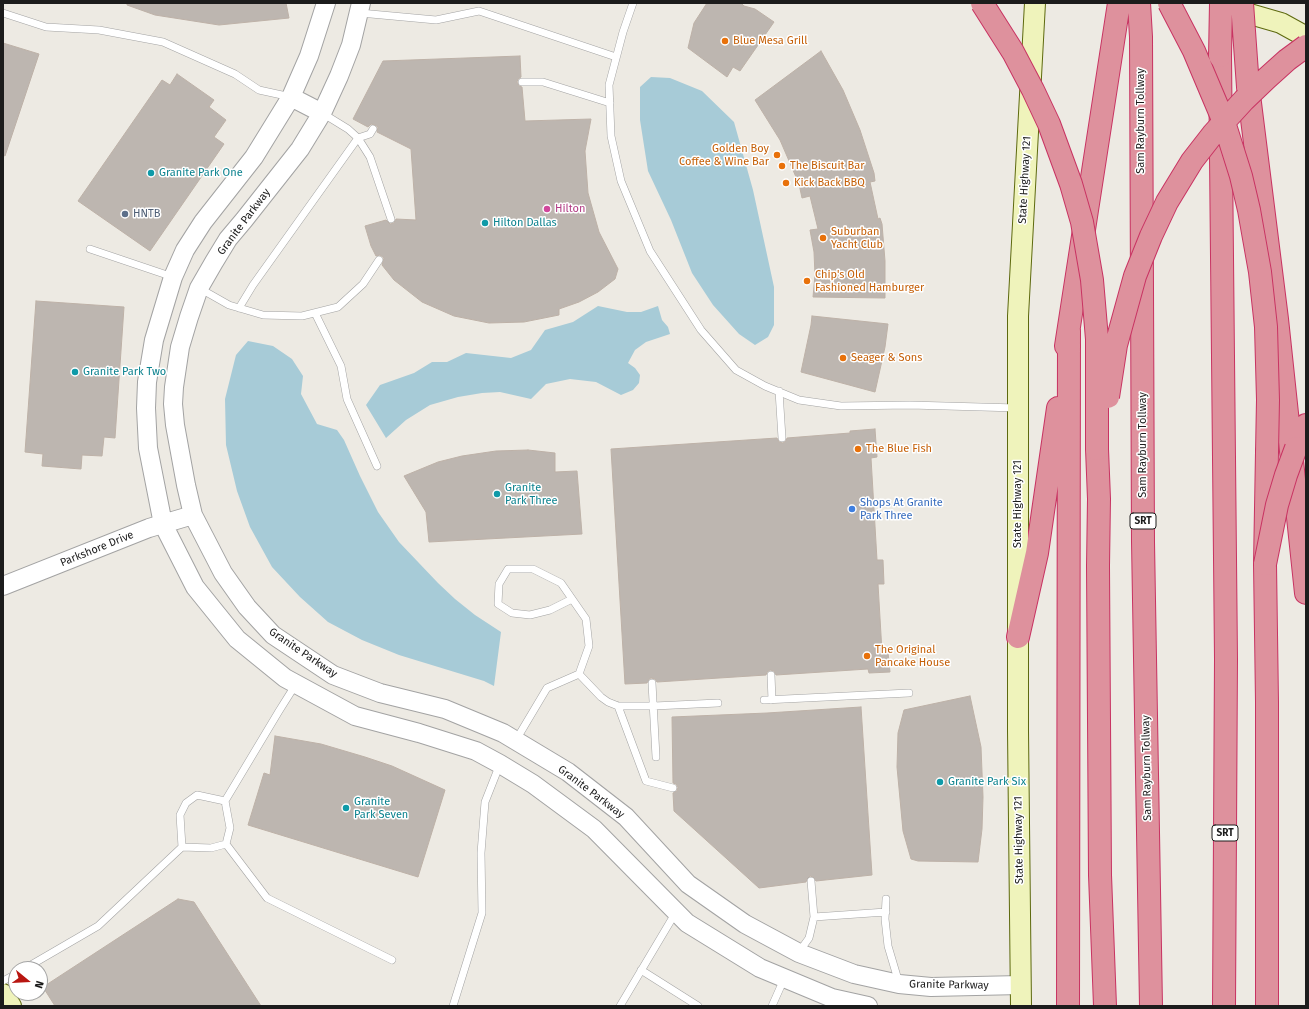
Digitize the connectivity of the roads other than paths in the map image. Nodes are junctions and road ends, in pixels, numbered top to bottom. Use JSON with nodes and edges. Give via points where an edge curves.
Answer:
{"nodes":[{"id":1,"x":326,"y":3,"type":"edge"},
{"id":2,"x":633,"y":3,"type":"edge"},
{"id":3,"x":982,"y":3,"type":"edge"},
{"id":4,"x":1035,"y":3,"type":"edge"},
{"id":5,"x":1119,"y":3,"type":"edge"},
{"id":6,"x":1139,"y":3,"type":"edge"},
{"id":7,"x":1170,"y":3,"type":"edge"},
{"id":8,"x":1213,"y":3,"type":"edge"},
{"id":9,"x":1221,"y":3,"type":"edge"},
{"id":10,"x":1242,"y":3,"type":"edge"},
{"id":11,"x":360,"y":8,"type":"edge"},
{"id":12,"x":3,"y":13,"type":"edge"},
{"id":13,"x":1306,"y":39,"type":"edge"},
{"id":14,"x":1306,"y":46,"type":"edge"},
{"id":15,"x":616,"y":57,"type":"junction"},
{"id":16,"x":522,"y":82,"type":"dead end"},
{"id":17,"x":291,"y":97,"type":"junction"},
{"id":18,"x":610,"y":103,"type":"junction"},
{"id":19,"x":322,"y":113,"type":"junction"},
{"id":20,"x":373,"y":129,"type":"dead end"},
{"id":21,"x":358,"y":138,"type":"junction"},
{"id":22,"x":391,"y":219,"type":"dead end"},
{"id":23,"x":90,"y":249,"type":"dead end"},
{"id":24,"x":379,"y":260,"type":"dead end"},
{"id":25,"x":173,"y":277,"type":"junction"},
{"id":26,"x":199,"y":288,"type":"junction"},
{"id":27,"x":239,"y":308,"type":"junction"},
{"id":28,"x":315,"y":313,"type":"junction"},
{"id":29,"x":1069,"y":331,"type":"junction"},
{"id":30,"x":779,"y":391,"type":"junction"},
{"id":31,"x":1017,"y":408,"type":"junction"},
{"id":32,"x":1306,"y":425,"type":"edge"},
{"id":33,"x":782,"y":438,"type":"dead end"},
{"id":34,"x":1097,"y":449,"type":"junction"},
{"id":35,"x":378,"y":466,"type":"dead end"},
{"id":36,"x":193,"y":515,"type":"junction"},
{"id":37,"x":163,"y":524,"type":"junction"},
{"id":38,"x":1265,"y":564,"type":"junction"},
{"id":39,"x":3,"y":586,"type":"edge"},
{"id":40,"x":1306,"y":593,"type":"edge"},
{"id":41,"x":572,"y":598,"type":"junction"},
{"id":42,"x":1018,"y":636,"type":"junction"},
{"id":43,"x":579,"y":674,"type":"junction"},
{"id":44,"x":771,"y":675,"type":"dead end"},
{"id":45,"x":652,"y":682,"type":"dead end"},
{"id":46,"x":296,"y":684,"type":"junction"},
{"id":47,"x":909,"y":693,"type":"dead end"},
{"id":48,"x":718,"y":703,"type":"dead end"},
{"id":49,"x":618,"y":706,"type":"junction"},
{"id":50,"x":654,"y":706,"type":"junction"},
{"id":51,"x":516,"y":740,"type":"junction"},
{"id":52,"x":656,"y":757,"type":"dead end"},
{"id":53,"x":500,"y":764,"type":"junction"},
{"id":54,"x":673,"y":788,"type":"dead end"},
{"id":55,"x":225,"y":800,"type":"junction"},
{"id":56,"x":226,"y":844,"type":"junction"},
{"id":57,"x":182,"y":847,"type":"junction"},
{"id":58,"x":1100,"y":875,"type":"junction"},
{"id":59,"x":811,"y":881,"type":"dead end"},
{"id":60,"x":886,"y":898,"type":"dead end"},
{"id":61,"x":676,"y":912,"type":"junction"},
{"id":62,"x":886,"y":912,"type":"junction"},
{"id":63,"x":814,"y":918,"type":"junction"},
{"id":64,"x":799,"y":953,"type":"junction"},
{"id":65,"x":392,"y":960,"type":"dead end"},
{"id":66,"x":38,"y":961,"type":"edge"},
{"id":67,"x":641,"y":970,"type":"junction"},
{"id":68,"x":784,"y":978,"type":"junction"},
{"id":69,"x":899,"y":984,"type":"junction"},
{"id":70,"x":1021,"y":985,"type":"junction"},
{"id":71,"x":3,"y":994,"type":"edge"},
{"id":72,"x":11,"y":1006,"type":"edge"},
{"id":73,"x":453,"y":1006,"type":"edge"},
{"id":74,"x":620,"y":1006,"type":"edge"},
{"id":75,"x":698,"y":1006,"type":"edge"},
{"id":76,"x":772,"y":1006,"type":"edge"},
{"id":77,"x":868,"y":1006,"type":"edge"},
{"id":78,"x":1021,"y":1006,"type":"edge"},
{"id":79,"x":1068,"y":1006,"type":"edge"},
{"id":80,"x":1091,"y":1006,"type":"edge"},
{"id":81,"x":1105,"y":1006,"type":"edge"},
{"id":82,"x":1151,"y":1006,"type":"edge"},
{"id":83,"x":1224,"y":1006,"type":"edge"},
{"id":84,"x":1267,"y":1006,"type":"edge"}],
"edges":[{"from":1,"to":17,"type":"street","via":[[309,56]]},
{"from":2,"to":15,"type":"lane"},
{"from":3,"to":34,"type":"highway","bridge":true,"via":[[1013,52],[1049,124],[1082,222],[1092,280],[1097,339]]},
{"from":4,"to":31,"type":"main road","name":"State Highway 121","via":[[1018,316]]},
{"from":5,"to":29,"type":"highway"},
{"from":6,"to":82,"type":"highway","name":"Sam Rayburn Tollway","number":"SRT","via":[[1143,534]]},
{"from":7,"to":38,"type":"highway","bridge":true,"via":[[1194,51],[1224,122],[1256,244],[1268,357]]},
{"from":8,"to":13,"type":"main road","via":[[1281,23]]},
{"from":9,"to":83,"type":"highway","number":"SRT","bridge":true,"via":[[1226,659]]},
{"from":10,"to":40,"type":"highway","bridge":true,"via":[[1248,87],[1277,319]]},
{"from":11,"to":15,"type":"lane","via":[[436,20],[479,11]]},
{"from":11,"to":19,"type":"street","name":"Granite Parkway","via":[[351,44]]},
{"from":12,"to":17,"type":"lane","via":[[46,27],[99,30],[163,42],[235,74],[259,90]]},
{"from":14,"to":34,"type":"highway","bridge":true,"via":[[1267,78],[1213,134],[1192,161],[1167,202],[1137,269],[1125,310]]},
{"from":15,"to":18,"type":"lane","via":[[609,84]]},
{"from":16,"to":18,"type":"lane","via":[[543,82]]},
{"from":17,"to":19,"type":"street"},
{"from":17,"to":25,"type":"street","via":[[254,157],[203,222],[185,250]]},
{"from":18,"to":30,"type":"lane","via":[[611,136],[621,181],[650,251],[701,330],[736,370]]},
{"from":19,"to":21,"type":"lane"},
{"from":19,"to":26,"type":"street","name":"Granite Parkway","via":[[300,149],[228,239]]},
{"from":20,"to":21,"type":"lane","via":[[370,134]]},
{"from":21,"to":22,"type":"lane","via":[[370,157]]},
{"from":21,"to":27,"type":"lane"},
{"from":23,"to":25,"type":"lane"},
{"from":24,"to":28,"type":"lane","via":[[363,284],[338,307]]},
{"from":25,"to":26,"type":"street"},
{"from":25,"to":37,"type":"street","via":[[154,340],[147,382],[148,448]]},
{"from":26,"to":27,"type":"lane"},
{"from":26,"to":36,"type":"street","name":"Granite Parkway","via":[[180,347],[174,387],[175,425]]},
{"from":27,"to":28,"type":"lane","via":[[263,315],[302,316]]},
{"from":28,"to":35,"type":"lane","via":[[341,366],[347,399]]},
{"from":29,"to":42,"type":"highway","via":[[1036,554]]},
{"from":29,"to":79,"type":"highway"},
{"from":30,"to":31,"type":"lane","via":[[799,400],[841,406]]},
{"from":30,"to":33,"type":"lane"},
{"from":31,"to":42,"type":"main road","name":"State Highway 121"},
{"from":32,"to":38,"type":"highway","bridge":true,"via":[[1277,505]]},
{"from":34,"to":58,"type":"highway","via":[[1100,500]]},
{"from":36,"to":37,"type":"street","name":"Parkshore Drive"},
{"from":36,"to":51,"type":"street","name":"Granite Parkway","via":[[222,573],[247,607],[273,635],[333,675],[380,693],[445,709]]},
{"from":37,"to":39,"type":"street","name":"Parkshore Drive"},
{"from":37,"to":46,"type":"street","via":[[195,587],[237,639]]},
{"from":38,"to":84,"type":"highway"},
{"from":41,"to":41,"type":"lane","via":[[561,583],[533,569],[508,569],[499,584],[498,604],[512,612],[530,615],[550,610]]},
{"from":41,"to":43,"type":"lane","via":[[586,619],[589,646]]},
{"from":42,"to":70,"type":"main road","name":"State Highway 121"},
{"from":43,"to":49,"type":"lane","via":[[601,697]]},
{"from":43,"to":51,"type":"lane","via":[[546,688]]},
{"from":44,"to":47,"type":"lane","via":[[768,700]]},
{"from":45,"to":50,"type":"lane"},
{"from":46,"to":53,"type":"street","via":[[355,716],[476,751]]},
{"from":46,"to":55,"type":"lane"},
{"from":48,"to":50,"type":"lane"},
{"from":49,"to":50,"type":"lane"},
{"from":49,"to":54,"type":"lane","via":[[646,781]]},
{"from":50,"to":52,"type":"lane"},
{"from":51,"to":53,"type":"street"},
{"from":51,"to":64,"type":"street","name":"Granite Parkway","via":[[568,772],[626,817],[688,884],[745,924]]},
{"from":53,"to":61,"type":"street","via":[[533,784],[594,829]]},
{"from":53,"to":73,"type":"lane","via":[[485,802],[481,853],[482,913]]},
{"from":55,"to":56,"type":"lane","via":[[230,828]]},
{"from":55,"to":57,"type":"lane","via":[[197,796],[186,803],[180,815]]},
{"from":56,"to":57,"type":"lane","via":[[211,848]]},
{"from":56,"to":65,"type":"lane","via":[[267,898]]},
{"from":57,"to":66,"type":"lane","via":[[98,926]]},
{"from":58,"to":80,"type":"highway"},
{"from":58,"to":81,"type":"highway"},
{"from":59,"to":63,"type":"lane"},
{"from":60,"to":62,"type":"lane"},
{"from":61,"to":67,"type":"lane"},
{"from":61,"to":68,"type":"street","via":[[688,923],[760,968]]},
{"from":62,"to":63,"type":"lane"},
{"from":62,"to":69,"type":"lane","via":[[888,946]]},
{"from":63,"to":64,"type":"lane","via":[[809,938]]},
{"from":64,"to":68,"type":"street"},
{"from":64,"to":69,"type":"street","name":"Granite Parkway","via":[[854,974]]},
{"from":67,"to":74,"type":"lane"},
{"from":67,"to":75,"type":"lane"},
{"from":68,"to":76,"type":"lane"},
{"from":68,"to":77,"type":"street","via":[[832,998]]},
{"from":69,"to":70,"type":"street","name":"Granite Parkway"},
{"from":70,"to":78,"type":"main road","name":"State Highway 121"},
{"from":71,"to":72,"type":"main road"}]}
